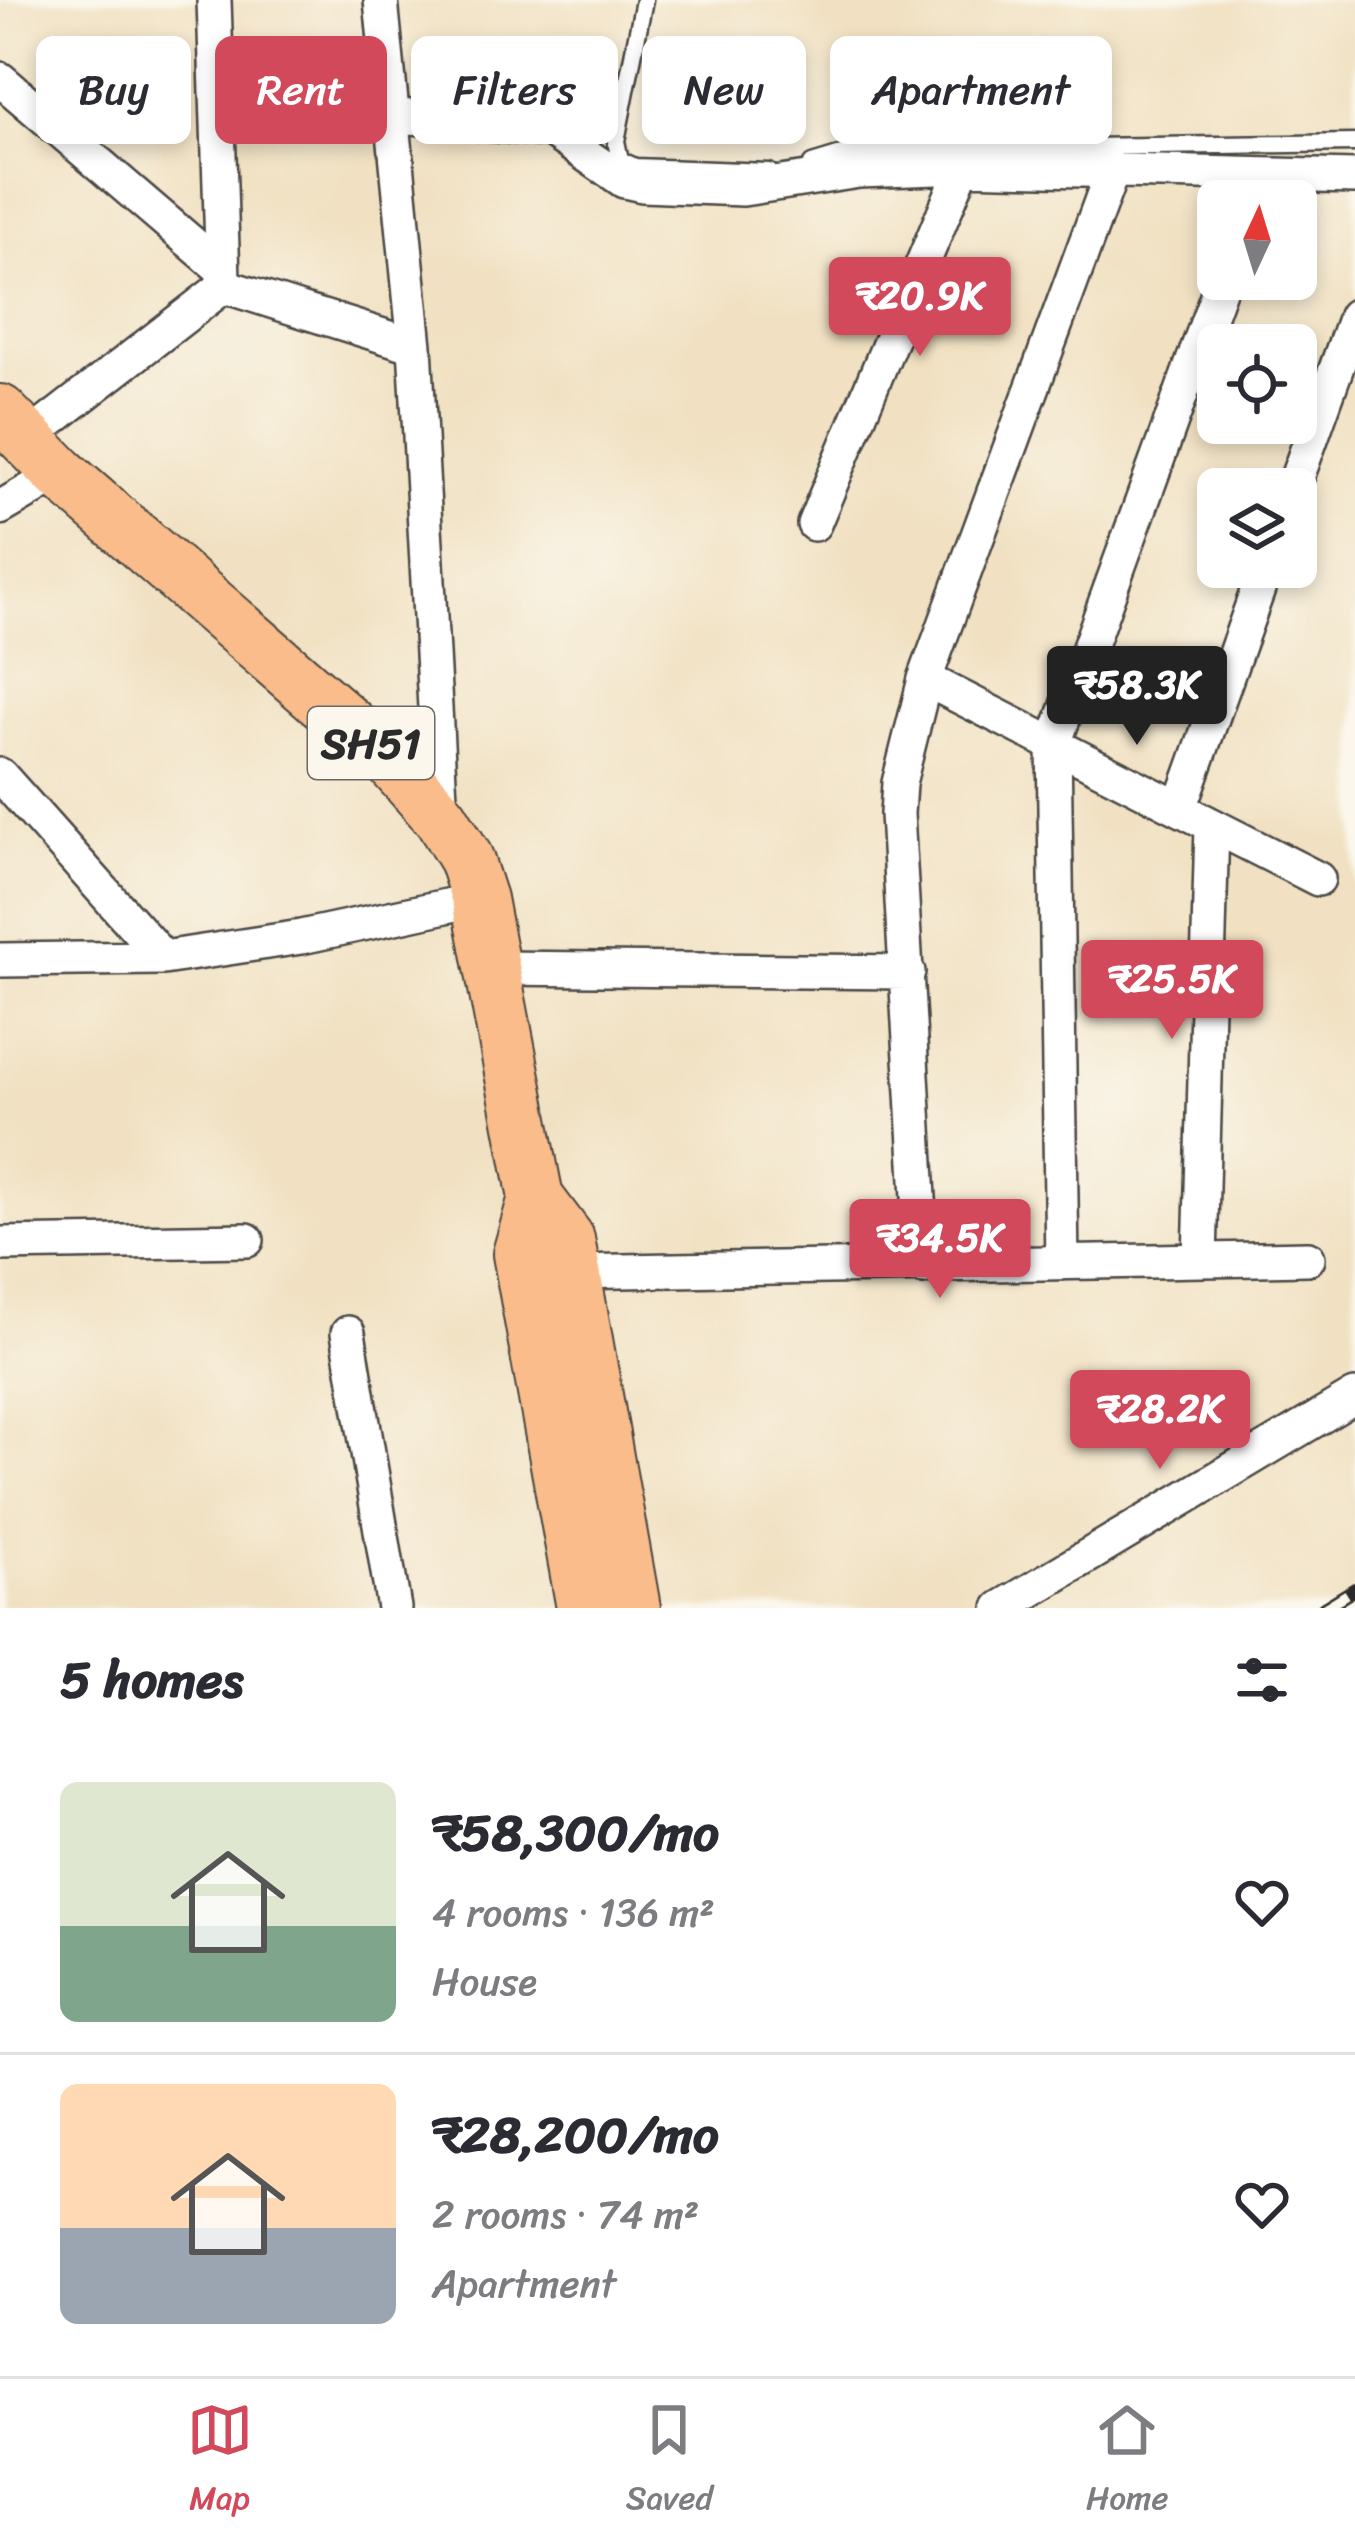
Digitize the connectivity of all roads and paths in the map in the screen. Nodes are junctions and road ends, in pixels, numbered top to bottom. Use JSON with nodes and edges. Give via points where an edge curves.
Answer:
{"nodes":[{"id":1,"x":214,"y":0,"type":"edge"},
{"id":2,"x":381,"y":0,"type":"edge"},
{"id":3,"x":644,"y":0,"type":"edge"},
{"id":4,"x":0,"y":79,"type":"edge"},
{"id":5,"x":390,"y":115,"type":"junction"},
{"id":6,"x":1355,"y":143,"type":"edge"},
{"id":7,"x":963,"y":167,"type":"junction"},
{"id":8,"x":1113,"y":169,"type":"junction"},
{"id":9,"x":1355,"y":176,"type":"edge"},
{"id":10,"x":1201,"y":180,"type":"edge"},
{"id":11,"x":1317,"y":180,"type":"edge"},
{"id":12,"x":224,"y":278,"type":"junction"},
{"id":13,"x":1215,"y":300,"type":"edge"},
{"id":14,"x":1355,"y":316,"type":"edge"},
{"id":15,"x":415,"y":346,"type":"junction"},
{"id":16,"x":29,"y":441,"type":"edge"},
{"id":17,"x":1301,"y":468,"type":"edge"},
{"id":18,"x":0,"y":508,"type":"edge"},
{"id":19,"x":814,"y":524,"type":"dead end"},
{"id":20,"x":1259,"y":588,"type":"edge"},
{"id":21,"x":925,"y":679,"type":"junction"},
{"id":22,"x":1054,"y":744,"type":"junction"},
{"id":23,"x":0,"y":775,"type":"edge"},
{"id":24,"x":1180,"y":808,"type":"junction"},
{"id":25,"x":442,"y":818,"type":"junction"},
{"id":26,"x":1212,"y":825,"type":"junction"},
{"id":27,"x":1318,"y":879,"type":"dead end"},
{"id":28,"x":479,"y":899,"type":"junction"},
{"id":29,"x":163,"y":958,"type":"junction"},
{"id":30,"x":0,"y":960,"type":"edge"},
{"id":31,"x":494,"y":968,"type":"junction"},
{"id":32,"x":908,"y":972,"type":"junction"},
{"id":33,"x":536,"y":1198,"type":"junction"},
{"id":34,"x":247,"y":1240,"type":"dead end"},
{"id":35,"x":0,"y":1244,"type":"edge"},
{"id":36,"x":1308,"y":1258,"type":"dead end"},
{"id":37,"x":1200,"y":1261,"type":"junction"},
{"id":38,"x":1062,"y":1264,"type":"junction"},
{"id":39,"x":923,"y":1267,"type":"junction"},
{"id":40,"x":571,"y":1272,"type":"junction"},
{"id":41,"x":348,"y":1333,"type":"dead end"},
{"id":42,"x":1355,"y":1396,"type":"edge"},
{"id":43,"x":394,"y":1608,"type":"edge"},
{"id":44,"x":584,"y":1608,"type":"edge"},
{"id":45,"x":633,"y":1608,"type":"edge"},
{"id":46,"x":1001,"y":1608,"type":"edge"}],
"edges":[{"from":1,"to":12,"type":"street"},
{"from":2,"to":5,"type":"street"},
{"from":3,"to":6,"type":"lane","via":[[616,141],[620,160],[635,167],[784,172],[886,150]]},
{"from":4,"to":12,"type":"street"},
{"from":5,"to":7,"type":"street","via":[[550,130],[632,184],[743,189],[859,171]]},
{"from":5,"to":15,"type":"street"},
{"from":7,"to":8,"type":"street"},
{"from":7,"to":19,"type":"street"},
{"from":8,"to":10,"type":"street"},
{"from":8,"to":21,"type":"street"},
{"from":9,"to":11,"type":"street"},
{"from":12,"to":15,"type":"street"},
{"from":12,"to":16,"type":"street"},
{"from":13,"to":22,"type":"street"},
{"from":14,"to":17,"type":"street"},
{"from":15,"to":25,"type":"street"},
{"from":16,"to":18,"type":"street"},
{"from":16,"to":25,"type":"main road","number":"SH51","via":[[391,761]]},
{"from":20,"to":24,"type":"street"},
{"from":21,"to":22,"type":"street"},
{"from":21,"to":32,"type":"street","via":[[897,798]]},
{"from":22,"to":24,"type":"street"},
{"from":22,"to":38,"type":"street"},
{"from":23,"to":29,"type":"street"},
{"from":24,"to":26,"type":"street"},
{"from":25,"to":28,"type":"main road","number":"SH51"},
{"from":26,"to":27,"type":"street"},
{"from":26,"to":37,"type":"street"},
{"from":28,"to":29,"type":"street"},
{"from":28,"to":31,"type":"main road","number":"SH51"},
{"from":29,"to":30,"type":"street"},
{"from":31,"to":32,"type":"street"},
{"from":31,"to":33,"type":"main road","number":"SH51"},
{"from":32,"to":39,"type":"street"},
{"from":33,"to":40,"type":"main road","number":"SH51","via":[[567,1239]]},
{"from":33,"to":44,"type":"main road","number":"SH51","via":[[520,1254]]},
{"from":34,"to":35,"type":"street"},
{"from":36,"to":37,"type":"street"},
{"from":37,"to":38,"type":"street"},
{"from":38,"to":39,"type":"street"},
{"from":39,"to":40,"type":"street"},
{"from":40,"to":45,"type":"main road","number":"SH51"},
{"from":41,"to":43,"type":"street"},
{"from":42,"to":46,"type":"street"}]}
